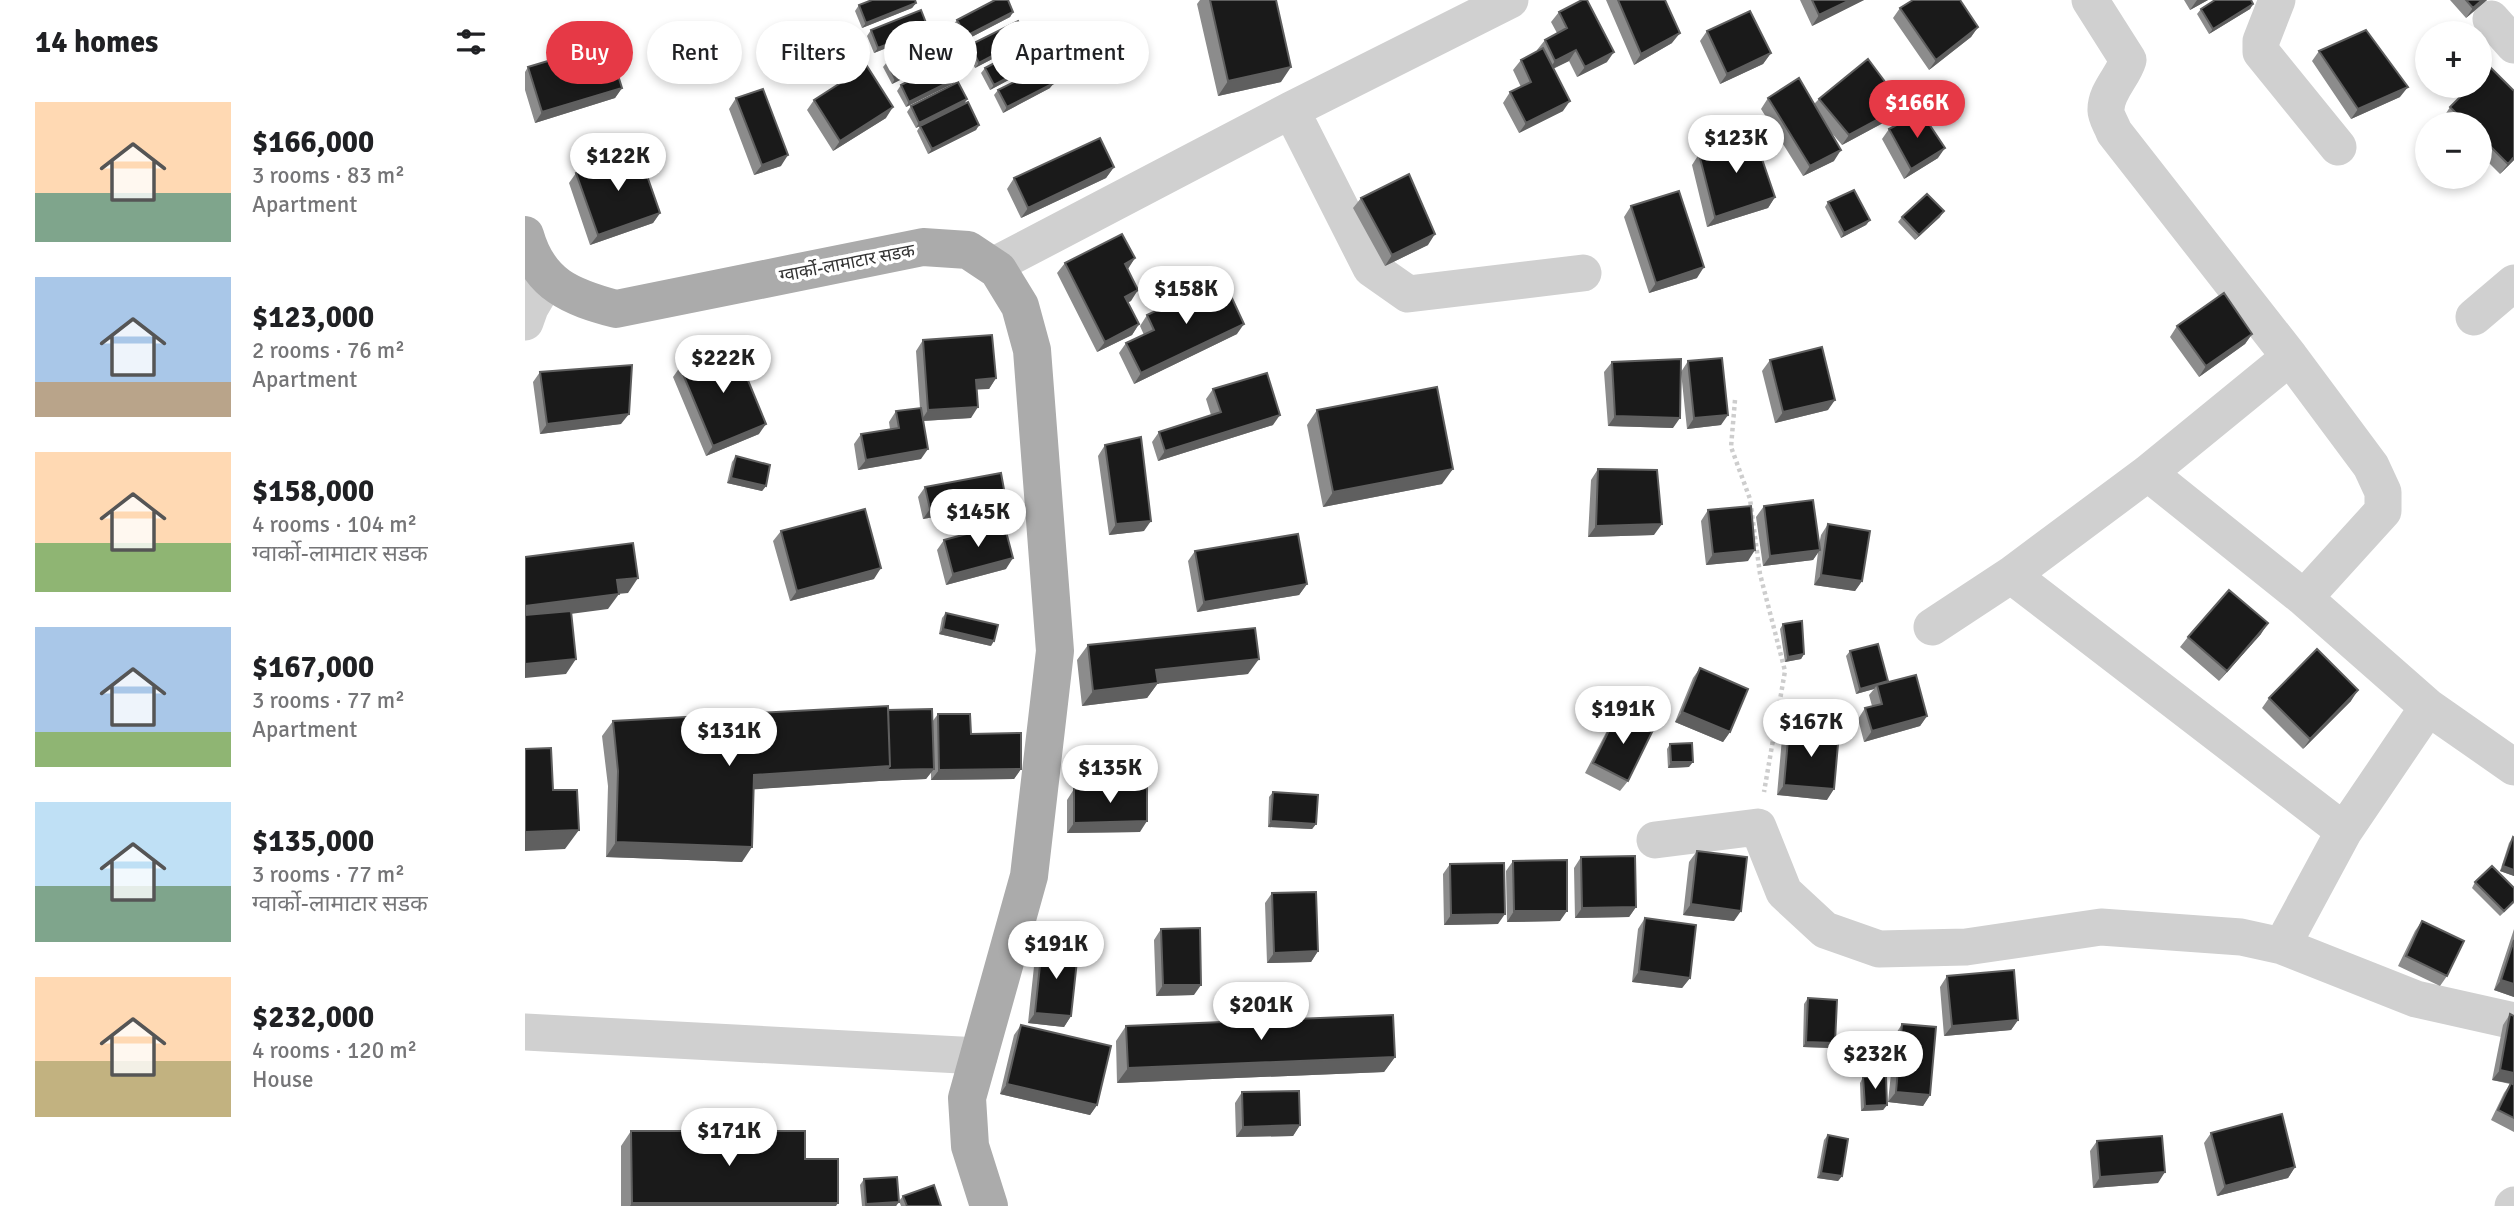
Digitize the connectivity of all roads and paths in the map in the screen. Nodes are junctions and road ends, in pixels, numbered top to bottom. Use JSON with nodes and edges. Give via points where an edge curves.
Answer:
{"nodes":[{"id":1,"x":1510,"y":0,"type":"edge"},
{"id":2,"x":2090,"y":0,"type":"edge"},
{"id":3,"x":2277,"y":0,"type":"edge"},
{"id":4,"x":1290,"y":110,"type":"junction"},
{"id":5,"x":2338,"y":148,"type":"dead end"},
{"id":6,"x":525,"y":235,"type":"edge"},
{"id":7,"x":993,"y":266,"type":"junction"},
{"id":8,"x":1583,"y":273,"type":"dead end"},
{"id":9,"x":547,"y":279,"type":"junction"},
{"id":10,"x":2514,"y":283,"type":"edge"},
{"id":11,"x":2473,"y":317,"type":"dead end"},
{"id":12,"x":525,"y":322,"type":"edge"},
{"id":13,"x":2290,"y":357,"type":"junction"},
{"id":14,"x":1735,"y":400,"type":"dead end"},
{"id":15,"x":2148,"y":473,"type":"junction"},
{"id":16,"x":2011,"y":575,"type":"junction"},
{"id":17,"x":2304,"y":598,"type":"junction"},
{"id":18,"x":1932,"y":627,"type":"dead end"},
{"id":19,"x":2428,"y":707,"type":"junction"},
{"id":20,"x":2514,"y":766,"type":"edge"},
{"id":21,"x":1758,"y":827,"type":"junction"},
{"id":22,"x":2344,"y":831,"type":"junction"},
{"id":23,"x":1655,"y":840,"type":"dead end"},
{"id":24,"x":2282,"y":946,"type":"junction"},
{"id":25,"x":2514,"y":1021,"type":"edge"},
{"id":26,"x":525,"y":1032,"type":"edge"},
{"id":27,"x":979,"y":1056,"type":"junction"},
{"id":28,"x":989,"y":1206,"type":"edge"}],
"edges":[{"from":1,"to":4,"type":"street"},
{"from":2,"to":13,"type":"street","via":[[2128,60],[2106,110],[2114,132]]},
{"from":3,"to":5,"type":"street","via":[[2261,40],[2262,52]]},
{"from":4,"to":7,"type":"street"},
{"from":4,"to":8,"type":"street","via":[[1371,268],[1408,294]]},
{"from":6,"to":9,"type":"main road"},
{"from":7,"to":9,"type":"main road","name":"ग्वार्को-लामाटार सडक","via":[[968,250],[923,247],[616,309],[580,299]]},
{"from":7,"to":27,"type":"main road","name":"ग्वार्को-लामाटार सडक","via":[[1020,306],[1032,350],[1055,651],[1029,876]]},
{"from":9,"to":12,"type":"street"},
{"from":10,"to":11,"type":"street"},
{"from":13,"to":15,"type":"street"},
{"from":13,"to":17,"type":"street","via":[[2371,466],[2383,492],[2383,511]]},
{"from":14,"to":21,"type":"path","via":[[1731,447],[1750,499],[1760,574],[1785,671]]},
{"from":15,"to":16,"type":"street"},
{"from":15,"to":17,"type":"street"},
{"from":16,"to":18,"type":"street"},
{"from":16,"to":22,"type":"street"},
{"from":17,"to":19,"type":"street"},
{"from":19,"to":20,"type":"street"},
{"from":19,"to":22,"type":"street"},
{"from":21,"to":23,"type":"street"},
{"from":21,"to":24,"type":"street","via":[[1784,892],[1825,930],[1879,950],[1965,947],[2101,927],[2241,937]]},
{"from":22,"to":24,"type":"street"},
{"from":24,"to":25,"type":"street","via":[[2416,999]]},
{"from":26,"to":27,"type":"street"},
{"from":27,"to":28,"type":"main road","name":"ग्वार्को-लामाटार सडक","via":[[967,1098],[970,1146]]}]}
